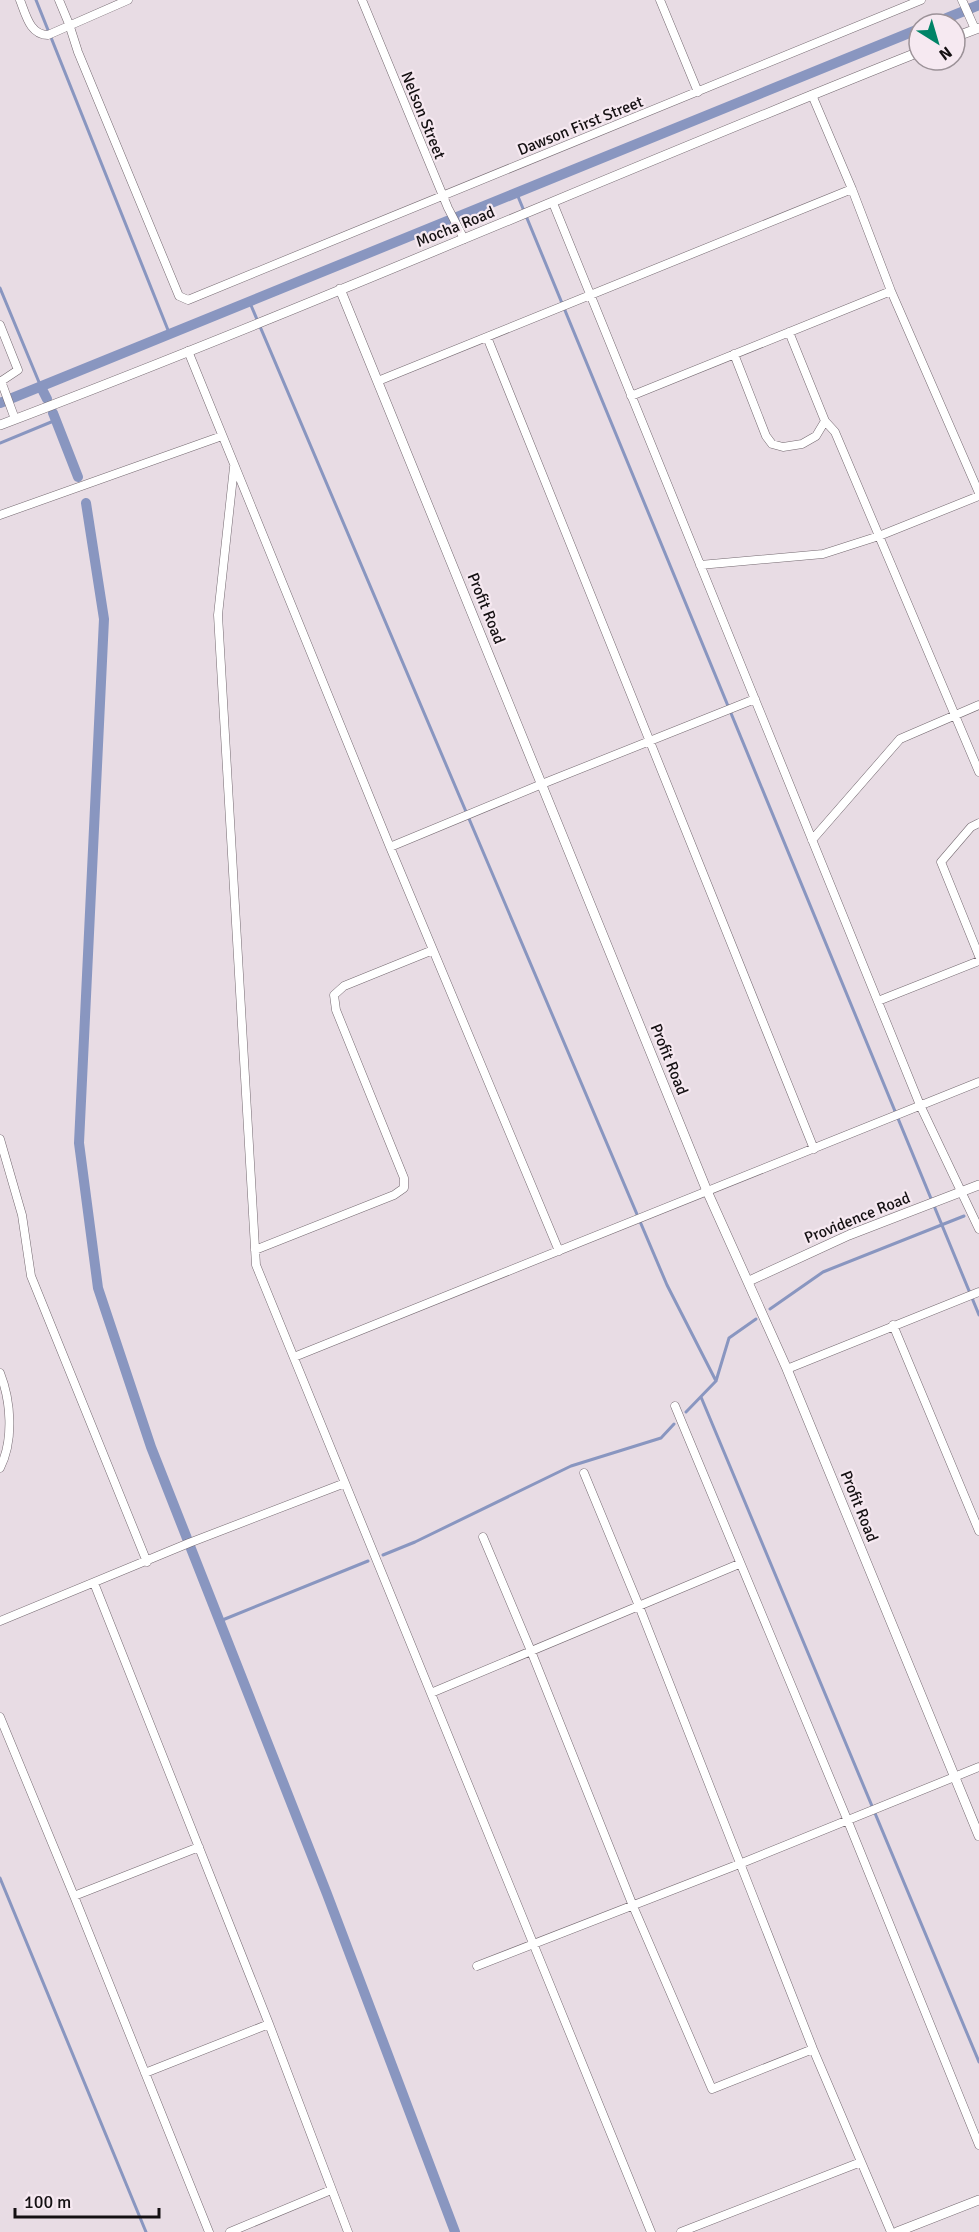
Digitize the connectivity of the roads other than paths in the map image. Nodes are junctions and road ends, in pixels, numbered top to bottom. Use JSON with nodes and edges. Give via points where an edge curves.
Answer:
{"nodes":[{"id":1,"x":20,"y":0,"type":"edge"},
{"id":2,"x":59,"y":0,"type":"edge"},
{"id":3,"x":128,"y":0,"type":"edge"},
{"id":4,"x":362,"y":0,"type":"edge"},
{"id":5,"x":660,"y":0,"type":"edge"},
{"id":6,"x":921,"y":0,"type":"edge"},
{"id":7,"x":963,"y":1,"type":"edge"},
{"id":8,"x":69,"y":24,"type":"junction"},
{"id":9,"x":977,"y":28,"type":"edge"},
{"id":10,"x":907,"y":57,"type":"edge"},
{"id":11,"x":698,"y":92,"type":"junction"},
{"id":12,"x":812,"y":95,"type":"junction"},
{"id":13,"x":852,"y":189,"type":"junction"},
{"id":14,"x":443,"y":196,"type":"junction"},
{"id":15,"x":554,"y":202,"type":"junction"},
{"id":16,"x":464,"y":239,"type":"junction"},
{"id":17,"x":340,"y":289,"type":"junction"},
{"id":18,"x":891,"y":291,"type":"junction"},
{"id":19,"x":591,"y":295,"type":"junction"},
{"id":20,"x":0,"y":325,"type":"edge"},
{"id":21,"x":789,"y":332,"type":"junction"},
{"id":22,"x":487,"y":337,"type":"junction"},
{"id":23,"x":188,"y":351,"type":"junction"},
{"id":24,"x":734,"y":354,"type":"junction"},
{"id":25,"x":1,"y":381,"type":"edge"},
{"id":26,"x":378,"y":381,"type":"junction"},
{"id":27,"x":631,"y":396,"type":"junction"},
{"id":28,"x":13,"y":415,"type":"junction"},
{"id":29,"x":825,"y":421,"type":"junction"},
{"id":30,"x":0,"y":425,"type":"edge"},
{"id":31,"x":222,"y":436,"type":"junction"},
{"id":32,"x":234,"y":467,"type":"junction"},
{"id":33,"x":979,"y":494,"type":"edge"},
{"id":34,"x":0,"y":515,"type":"edge"},
{"id":35,"x":879,"y":536,"type":"junction"},
{"id":36,"x":700,"y":565,"type":"junction"},
{"id":37,"x":755,"y":699,"type":"junction"},
{"id":38,"x":979,"y":705,"type":"edge"},
{"id":39,"x":954,"y":715,"type":"junction"},
{"id":40,"x":649,"y":742,"type":"junction"},
{"id":41,"x":979,"y":772,"type":"edge"},
{"id":42,"x":542,"y":784,"type":"junction"},
{"id":43,"x":979,"y":823,"type":"edge"},
{"id":44,"x":812,"y":840,"type":"junction"},
{"id":45,"x":390,"y":847,"type":"junction"},
{"id":46,"x":433,"y":950,"type":"junction"},
{"id":47,"x":979,"y":956,"type":"edge"},
{"id":48,"x":979,"y":961,"type":"edge"},
{"id":49,"x":878,"y":1001,"type":"junction"},
{"id":50,"x":979,"y":1082,"type":"edge"},
{"id":51,"x":920,"y":1105,"type":"junction"},
{"id":52,"x":0,"y":1139,"type":"edge"},
{"id":53,"x":814,"y":1149,"type":"junction"},
{"id":54,"x":979,"y":1185,"type":"edge"},
{"id":55,"x":707,"y":1191,"type":"junction"},
{"id":56,"x":962,"y":1192,"type":"junction"},
{"id":57,"x":979,"y":1229,"type":"edge"},
{"id":58,"x":255,"y":1250,"type":"junction"},
{"id":59,"x":559,"y":1251,"type":"junction"},
{"id":60,"x":749,"y":1281,"type":"junction"},
{"id":61,"x":979,"y":1292,"type":"edge"},
{"id":62,"x":893,"y":1325,"type":"junction"},
{"id":63,"x":294,"y":1357,"type":"junction"},
{"id":64,"x":787,"y":1369,"type":"junction"},
{"id":65,"x":0,"y":1372,"type":"edge"},
{"id":66,"x":675,"y":1406,"type":"dead end"},
{"id":67,"x":0,"y":1468,"type":"edge"},
{"id":68,"x":584,"y":1473,"type":"dead end"},
{"id":69,"x":345,"y":1483,"type":"junction"},
{"id":70,"x":979,"y":1531,"type":"edge"},
{"id":71,"x":483,"y":1537,"type":"dead end"},
{"id":72,"x":147,"y":1562,"type":"junction"},
{"id":73,"x":739,"y":1564,"type":"junction"},
{"id":74,"x":94,"y":1584,"type":"junction"},
{"id":75,"x":639,"y":1606,"type":"junction"},
{"id":76,"x":0,"y":1621,"type":"edge"},
{"id":77,"x":531,"y":1651,"type":"junction"},
{"id":78,"x":431,"y":1693,"type":"junction"},
{"id":79,"x":0,"y":1717,"type":"edge"},
{"id":80,"x":979,"y":1767,"type":"edge"},
{"id":81,"x":954,"y":1776,"type":"junction"},
{"id":82,"x":847,"y":1819,"type":"junction"},
{"id":83,"x":979,"y":1836,"type":"edge"},
{"id":84,"x":200,"y":1847,"type":"junction"},
{"id":85,"x":742,"y":1863,"type":"junction"},
{"id":86,"x":74,"y":1896,"type":"junction"},
{"id":87,"x":633,"y":1906,"type":"junction"},
{"id":88,"x":534,"y":1944,"type":"junction"},
{"id":89,"x":477,"y":1966,"type":"dead end"},
{"id":90,"x":269,"y":2024,"type":"junction"},
{"id":91,"x":813,"y":2049,"type":"junction"},
{"id":92,"x":145,"y":2073,"type":"junction"},
{"id":93,"x":979,"y":2145,"type":"edge"},
{"id":94,"x":861,"y":2162,"type":"junction"},
{"id":95,"x":332,"y":2190,"type":"junction"},
{"id":96,"x":979,"y":2200,"type":"edge"},
{"id":97,"x":209,"y":2232,"type":"edge"},
{"id":98,"x":230,"y":2232,"type":"edge"},
{"id":99,"x":348,"y":2232,"type":"edge"},
{"id":100,"x":651,"y":2232,"type":"edge"},
{"id":101,"x":681,"y":2232,"type":"edge"},
{"id":102,"x":891,"y":2232,"type":"edge"},
{"id":103,"x":897,"y":2232,"type":"edge"}],
"edges":[{"from":1,"to":8,"type":"street","via":[[33,30],[40,35]]},
{"from":2,"to":8,"type":"street","name":"Dawson First Street"},
{"from":3,"to":8,"type":"street"},
{"from":4,"to":14,"type":"street","name":"Nelson Street"},
{"from":5,"to":11,"type":"street"},
{"from":6,"to":11,"type":"street","name":"Dawson First Street"},
{"from":7,"to":9,"type":"street"},
{"from":8,"to":14,"type":"street","name":"Dawson First Street","via":[[184,299],[191,300]]},
{"from":10,"to":12,"type":"street","name":"Mocha Road"},
{"from":11,"to":14,"type":"street","name":"Dawson First Street"},
{"from":12,"to":13,"type":"street"},
{"from":12,"to":15,"type":"street","name":"Mocha Road"},
{"from":13,"to":18,"type":"street"},
{"from":13,"to":19,"type":"street"},
{"from":14,"to":16,"type":"street","name":"Nelson Street"},
{"from":15,"to":16,"type":"street","name":"Mocha Road"},
{"from":15,"to":19,"type":"street"},
{"from":16,"to":17,"type":"street","name":"Mocha Road"},
{"from":17,"to":23,"type":"street","name":"Mocha Road"},
{"from":17,"to":26,"type":"street","name":"Profit Road"},
{"from":18,"to":21,"type":"street"},
{"from":18,"to":33,"type":"street"},
{"from":19,"to":22,"type":"street"},
{"from":19,"to":27,"type":"street"},
{"from":20,"to":25,"type":"street","via":[[18,370]]},
{"from":21,"to":24,"type":"street"},
{"from":21,"to":29,"type":"street"},
{"from":22,"to":26,"type":"street"},
{"from":22,"to":40,"type":"street"},
{"from":23,"to":28,"type":"street","name":"Mocha Road"},
{"from":23,"to":31,"type":"street"},
{"from":24,"to":27,"type":"street"},
{"from":24,"to":29,"type":"street","via":[[772,444],[802,444],[816,436]]},
{"from":25,"to":28,"type":"street"},
{"from":26,"to":42,"type":"street","name":"Profit Road"},
{"from":27,"to":36,"type":"street"},
{"from":28,"to":30,"type":"street","name":"Mocha Road"},
{"from":29,"to":35,"type":"street","via":[[835,432]]},
{"from":31,"to":32,"type":"street"},
{"from":31,"to":34,"type":"street"},
{"from":32,"to":45,"type":"street"},
{"from":32,"to":58,"type":"street","via":[[218,615]]},
{"from":33,"to":35,"type":"street"},
{"from":35,"to":36,"type":"street","via":[[823,554]]},
{"from":35,"to":39,"type":"street"},
{"from":36,"to":37,"type":"street"},
{"from":37,"to":40,"type":"street"},
{"from":37,"to":44,"type":"street"},
{"from":38,"to":39,"type":"street"},
{"from":39,"to":41,"type":"street"},
{"from":39,"to":44,"type":"street","via":[[900,739]]},
{"from":40,"to":42,"type":"street"},
{"from":40,"to":53,"type":"street"},
{"from":42,"to":45,"type":"street"},
{"from":42,"to":55,"type":"street","name":"Profit Road"},
{"from":43,"to":47,"type":"street","via":[[941,862]]},
{"from":44,"to":49,"type":"street"},
{"from":45,"to":46,"type":"street"},
{"from":46,"to":58,"type":"street","via":[[344,986],[334,995],[336,1010],[404,1178],[404,1188]]},
{"from":46,"to":59,"type":"street"},
{"from":48,"to":49,"type":"street"},
{"from":49,"to":51,"type":"street"},
{"from":50,"to":51,"type":"street"},
{"from":51,"to":53,"type":"street"},
{"from":51,"to":56,"type":"street"},
{"from":52,"to":72,"type":"street","via":[[22,1215],[31,1276]]},
{"from":53,"to":55,"type":"street"},
{"from":54,"to":56,"type":"street","name":"Providence Road"},
{"from":55,"to":59,"type":"street"},
{"from":55,"to":60,"type":"street","name":"Profit Road"},
{"from":56,"to":57,"type":"street"},
{"from":56,"to":60,"type":"street","name":"Providence Road","via":[[849,1234]]},
{"from":58,"to":63,"type":"street","via":[[256,1265]]},
{"from":59,"to":63,"type":"street"},
{"from":60,"to":64,"type":"street","name":"Profit Road"},
{"from":61,"to":62,"type":"street"},
{"from":62,"to":64,"type":"street"},
{"from":62,"to":70,"type":"street"},
{"from":63,"to":69,"type":"street"},
{"from":64,"to":81,"type":"street","name":"Profit Road"},
{"from":65,"to":67,"type":"street","via":[[8,1412],[8,1439]]},
{"from":66,"to":73,"type":"street"},
{"from":68,"to":75,"type":"street"},
{"from":69,"to":72,"type":"street"},
{"from":69,"to":78,"type":"street"},
{"from":71,"to":77,"type":"street"},
{"from":72,"to":74,"type":"street"},
{"from":73,"to":75,"type":"street"},
{"from":73,"to":82,"type":"street"},
{"from":74,"to":76,"type":"street"},
{"from":74,"to":84,"type":"street"},
{"from":75,"to":77,"type":"street"},
{"from":75,"to":85,"type":"street"},
{"from":77,"to":78,"type":"street"},
{"from":77,"to":87,"type":"street"},
{"from":78,"to":88,"type":"street"},
{"from":79,"to":86,"type":"street"},
{"from":80,"to":81,"type":"street"},
{"from":81,"to":82,"type":"street"},
{"from":81,"to":83,"type":"street","name":"Profit Road"},
{"from":82,"to":85,"type":"street"},
{"from":82,"to":93,"type":"street"},
{"from":84,"to":86,"type":"street"},
{"from":84,"to":90,"type":"street"},
{"from":85,"to":87,"type":"street"},
{"from":85,"to":91,"type":"street"},
{"from":86,"to":92,"type":"street"},
{"from":87,"to":88,"type":"street"},
{"from":87,"to":91,"type":"street","via":[[712,2089]]},
{"from":88,"to":89,"type":"street"},
{"from":88,"to":100,"type":"street"},
{"from":90,"to":92,"type":"street"},
{"from":90,"to":95,"type":"street"},
{"from":91,"to":94,"type":"street"},
{"from":92,"to":97,"type":"street"},
{"from":94,"to":101,"type":"street"},
{"from":94,"to":102,"type":"street"},
{"from":95,"to":98,"type":"street"},
{"from":95,"to":99,"type":"street"},
{"from":96,"to":103,"type":"street"}]}
